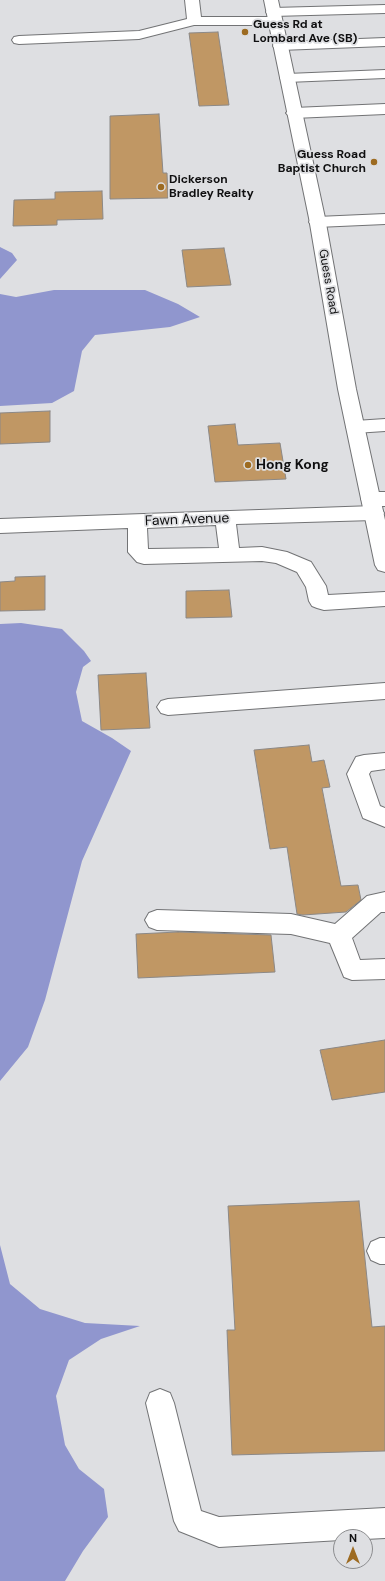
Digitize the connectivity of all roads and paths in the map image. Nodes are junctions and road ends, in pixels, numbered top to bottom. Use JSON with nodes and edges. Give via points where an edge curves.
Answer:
{"nodes":[{"id":1,"x":192,"y":0,"type":"edge"},
{"id":2,"x":385,"y":9,"type":"edge"},
{"id":3,"x":273,"y":11,"type":"edge"},
{"id":4,"x":194,"y":21,"type":"junction"},
{"id":5,"x":19,"y":40,"type":"dead end"},
{"id":6,"x":385,"y":42,"type":"edge"},
{"id":7,"x":280,"y":46,"type":"junction"},
{"id":8,"x":385,"y":74,"type":"edge"},
{"id":9,"x":287,"y":78,"type":"junction"},
{"id":10,"x":385,"y":109,"type":"edge"},
{"id":11,"x":294,"y":113,"type":"junction"},
{"id":12,"x":385,"y":219,"type":"edge"},
{"id":13,"x":317,"y":222,"type":"junction"},
{"id":14,"x":385,"y":425,"type":"edge"},
{"id":15,"x":355,"y":427,"type":"junction"},
{"id":16,"x":376,"y":504,"type":"edge"},
{"id":17,"x":226,"y":518,"type":"junction"},
{"id":18,"x":138,"y":521,"type":"junction"},
{"id":19,"x":0,"y":526,"type":"edge"},
{"id":20,"x":230,"y":554,"type":"junction"},
{"id":21,"x":385,"y":565,"type":"edge"},
{"id":22,"x":385,"y":599,"type":"edge"},
{"id":23,"x":385,"y":691,"type":"edge"},
{"id":24,"x":168,"y":707,"type":"dead end"},
{"id":25,"x":385,"y":761,"type":"edge"},
{"id":26,"x":385,"y":818,"type":"edge"},
{"id":27,"x":385,"y":902,"type":"edge"},
{"id":28,"x":157,"y":920,"type":"dead end"},
{"id":29,"x":339,"y":935,"type":"junction"},
{"id":30,"x":385,"y":969,"type":"edge"},
{"id":31,"x":160,"y":1403,"type":"dead end"},
{"id":32,"x":385,"y":1523,"type":"edge"}],
"edges":[{"from":1,"to":4,"type":"main road"},
{"from":2,"to":3,"type":"main road"},
{"from":3,"to":4,"type":"main road"},
{"from":3,"to":7,"type":"main road","name":"Guess Road"},
{"from":4,"to":5,"type":"main road","via":[[139,35]]},
{"from":6,"to":7,"type":"main road"},
{"from":7,"to":9,"type":"main road","name":"Guess Road"},
{"from":8,"to":9,"type":"main road"},
{"from":9,"to":11,"type":"main road","name":"Guess Road"},
{"from":10,"to":11,"type":"main road"},
{"from":11,"to":13,"type":"main road","name":"Guess Road"},
{"from":12,"to":13,"type":"main road"},
{"from":13,"to":15,"type":"main road","name":"Guess Road"},
{"from":14,"to":15,"type":"main road"},
{"from":15,"to":16,"type":"main road","name":"Guess Road"},
{"from":16,"to":17,"type":"main road","name":"Fawn Avenue"},
{"from":16,"to":21,"type":"main road","name":"Guess Road"},
{"from":17,"to":18,"type":"main road","name":"Fawn Avenue"},
{"from":17,"to":20,"type":"main road"},
{"from":18,"to":19,"type":"main road","name":"Fawn Avenue"},
{"from":18,"to":20,"type":"main road","via":[[138,552],[144,557]]},
{"from":20,"to":22,"type":"main road","via":[[280,557],[304,567],[316,586],[318,601],[324,603]]},
{"from":23,"to":24,"type":"main road"},
{"from":25,"to":26,"type":"main road","via":[[364,763],[358,774],[371,812]]},
{"from":27,"to":29,"type":"main road","via":[[375,903]]},
{"from":28,"to":29,"type":"main road","via":[[291,924]]},
{"from":29,"to":30,"type":"main road","via":[[352,970]]},
{"from":31,"to":32,"type":"main road","via":[[189,1521],[219,1532]]}]}
